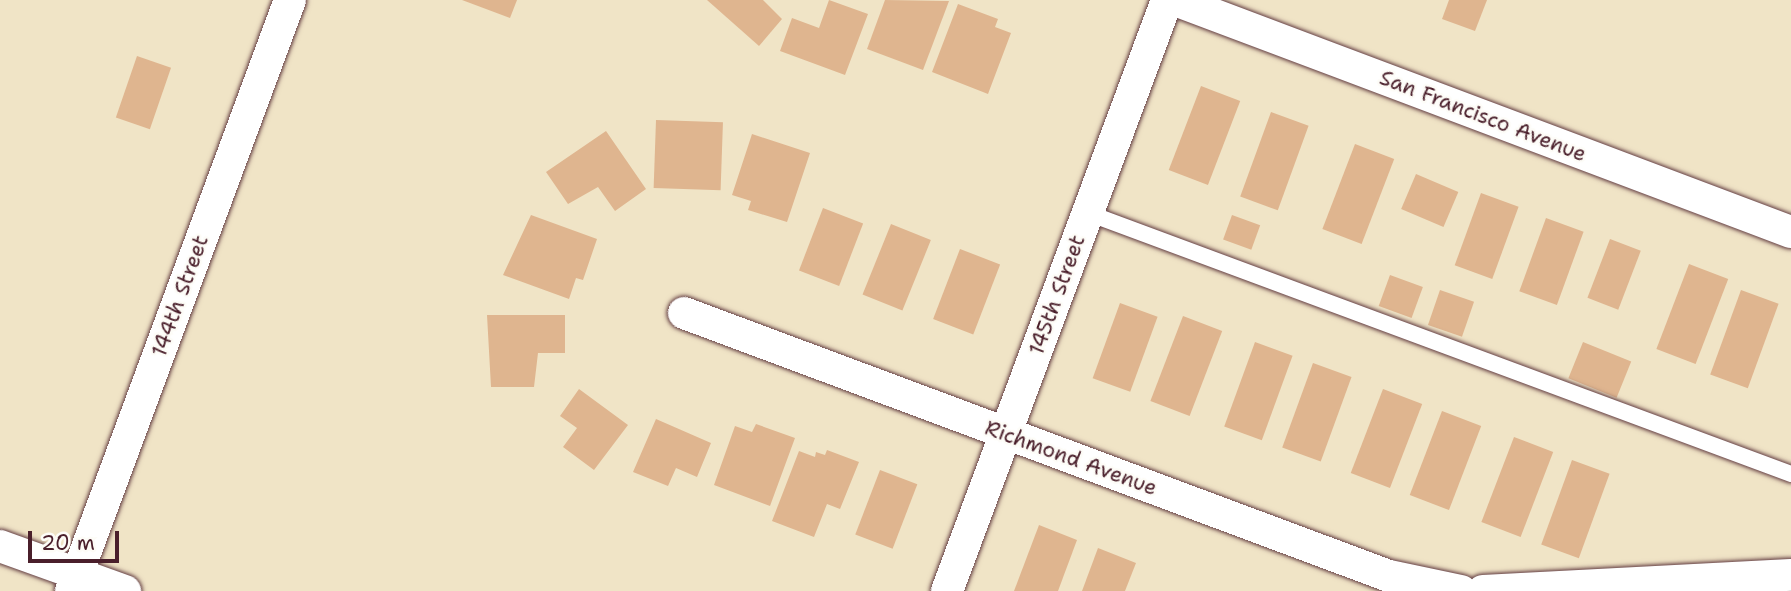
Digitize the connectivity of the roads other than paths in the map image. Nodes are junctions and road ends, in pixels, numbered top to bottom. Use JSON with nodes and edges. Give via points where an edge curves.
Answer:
{"nodes":[{"id":1,"x":290,"y":0,"type":"edge"},
{"id":2,"x":1167,"y":0,"type":"edge"},
{"id":3,"x":1175,"y":0,"type":"edge"},
{"id":4,"x":1088,"y":213,"type":"junction"},
{"id":5,"x":1791,"y":232,"type":"edge"},
{"id":6,"x":684,"y":313,"type":"dead end"},
{"id":7,"x":1005,"y":434,"type":"junction"},
{"id":8,"x":1791,"y":474,"type":"edge"},
{"id":9,"x":0,"y":546,"type":"edge"},
{"id":10,"x":1791,"y":575,"type":"edge"},
{"id":11,"x":74,"y":582,"type":"edge"},
{"id":12,"x":125,"y":591,"type":"edge"},
{"id":13,"x":947,"y":591,"type":"edge"},
{"id":14,"x":1461,"y":591,"type":"edge"},
{"id":15,"x":1483,"y":591,"type":"edge"}],
"edges":[{"from":1,"to":11,"type":"street","name":"144th Street"},
{"from":2,"to":4,"type":"street","name":"145th Street"},
{"from":3,"to":5,"type":"street","name":"San Francisco Avenue"},
{"from":4,"to":7,"type":"street","name":"145th Street"},
{"from":4,"to":8,"type":"lane"},
{"from":6,"to":7,"type":"street","name":"Richmond Avenue"},
{"from":7,"to":13,"type":"street","name":"145th Street"},
{"from":7,"to":14,"type":"street","name":"Richmond Avenue","via":[[1389,576]]},
{"from":9,"to":11,"type":"street"},
{"from":10,"to":15,"type":"street"},
{"from":11,"to":12,"type":"street"}]}
